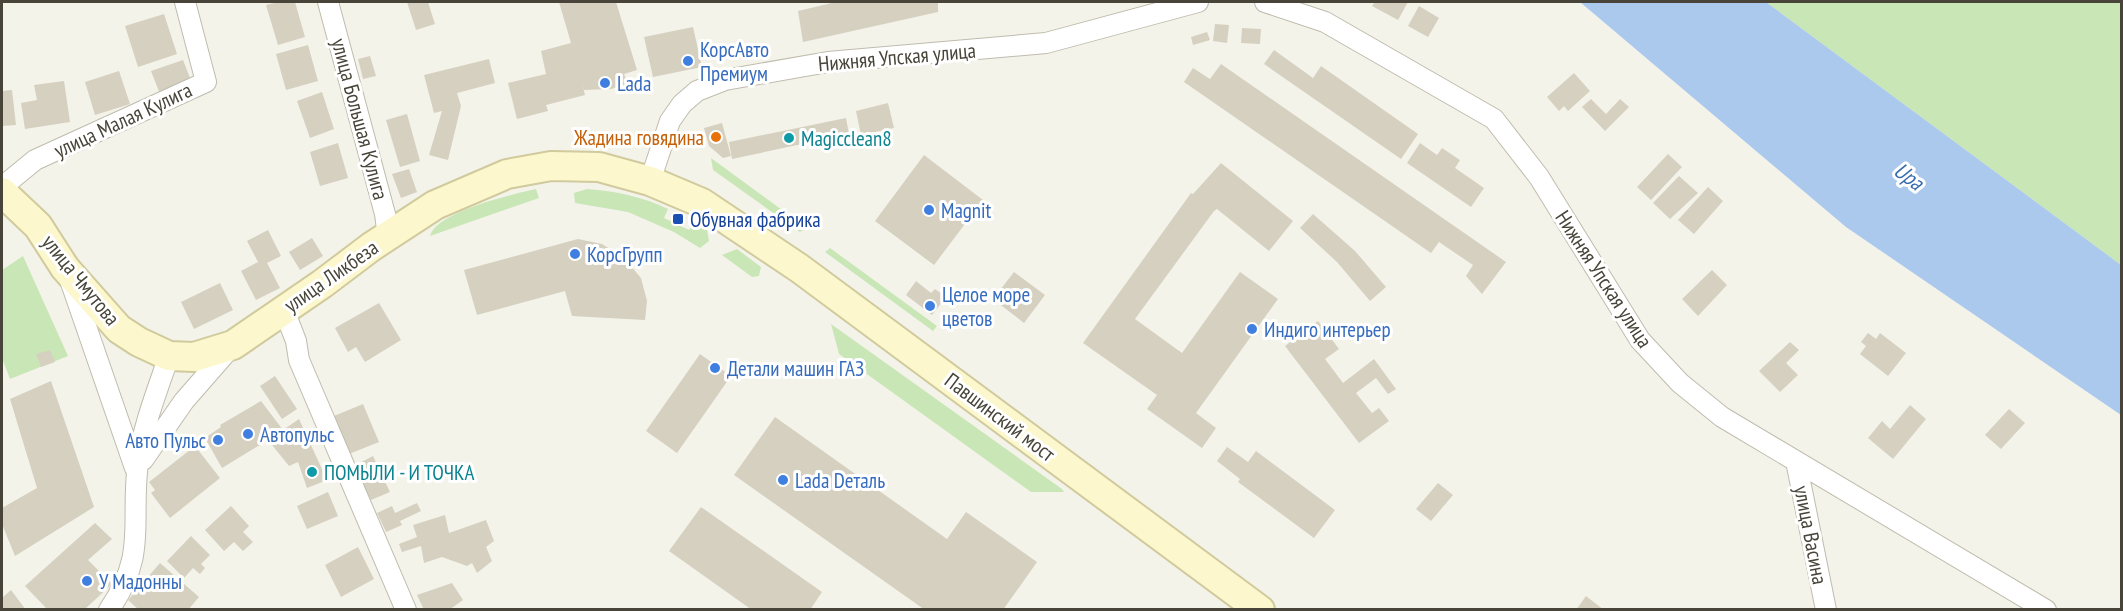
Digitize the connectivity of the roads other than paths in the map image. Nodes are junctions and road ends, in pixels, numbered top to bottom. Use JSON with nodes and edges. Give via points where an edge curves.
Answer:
{"nodes":[{"id":1,"x":185,"y":2,"type":"edge"},
{"id":2,"x":328,"y":2,"type":"edge"},
{"id":3,"x":1198,"y":2,"type":"edge"},
{"id":4,"x":1265,"y":2,"type":"edge"},
{"id":5,"x":650,"y":181,"type":"junction"},
{"id":6,"x":2,"y":187,"type":"edge"},
{"id":7,"x":2,"y":192,"type":"edge"},
{"id":8,"x":739,"y":226,"type":"joint"},
{"id":9,"x":388,"y":237,"type":"junction"},
{"id":10,"x":65,"y":268,"type":"junction"},
{"id":11,"x":284,"y":310,"type":"junction"},
{"id":12,"x":233,"y":345,"type":"junction"},
{"id":13,"x":169,"y":356,"type":"junction"},
{"id":14,"x":1796,"y":461,"type":"junction"},
{"id":15,"x":137,"y":473,"type":"junction"},
{"id":16,"x":110,"y":609,"type":"edge"},
{"id":17,"x":406,"y":609,"type":"edge"},
{"id":18,"x":1260,"y":609,"type":"edge"},
{"id":19,"x":1826,"y":609,"type":"edge"},
{"id":20,"x":2046,"y":609,"type":"edge"}],
"edges":[{"from":1,"to":6,"type":"street","name":"улица Малая Кулига","via":[[206,82],[35,160]]},
{"from":2,"to":9,"type":"street","name":"улица Большая Кулига","via":[[386,214]]},
{"from":3,"to":5,"type":"street","name":"Нижняя Упская улица","via":[[1046,43],[828,62],[725,80],[697,91],[682,104],[670,121]]},
{"from":4,"to":14,"type":"street","name":"Нижняя Упская улица","via":[[1325,22],[1494,119],[1539,177],[1657,361],[1722,417]]},
{"from":5,"to":8,"type":"main road","name":"улица Ликбеза","via":[[702,203]]},
{"from":5,"to":9,"type":"main road","name":"улица Ликбеза","via":[[599,167],[551,165],[507,174],[435,206]]},
{"from":7,"to":10,"type":"main road","name":"улица Чмутова","via":[[38,226]]},
{"from":8,"to":18,"type":"main road","name":"Павшинский мост"},
{"from":9,"to":11,"type":"main road","name":"улица Ликбеза"},
{"from":10,"to":13,"type":"main road","name":"улица Чмутова","via":[[119,329]]},
{"from":10,"to":15,"type":"street"},
{"from":11,"to":12,"type":"main road","name":"улица Ликбеза"},
{"from":11,"to":17,"type":"street","via":[[299,360]]},
{"from":12,"to":13,"type":"main road","name":"улица Ликбеза","via":[[194,357]]},
{"from":12,"to":15,"type":"street","via":[[169,421]]},
{"from":13,"to":15,"type":"street","via":[[144,430]]},
{"from":14,"to":19,"type":"street","name":"улица Васина"},
{"from":14,"to":20,"type":"street","name":"Нижняя Упская улица"},
{"from":15,"to":16,"type":"street","via":[[132,568]]}]}
